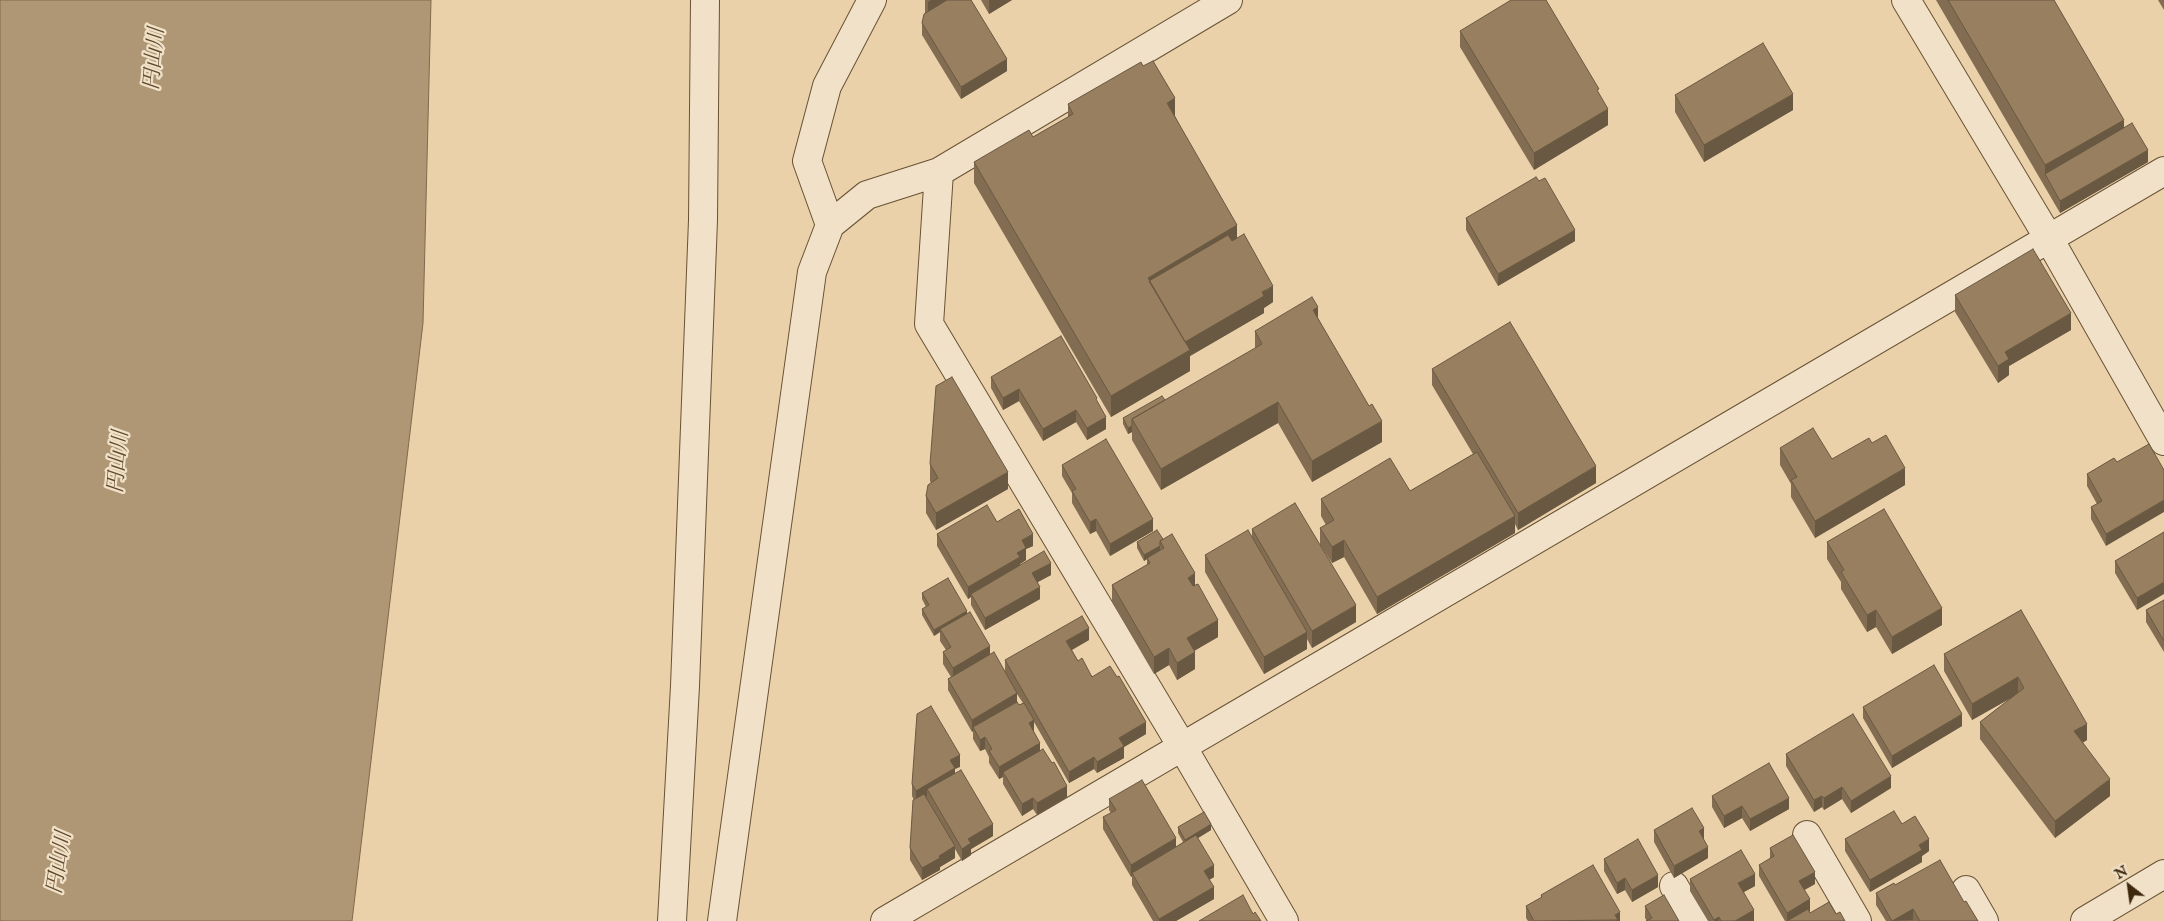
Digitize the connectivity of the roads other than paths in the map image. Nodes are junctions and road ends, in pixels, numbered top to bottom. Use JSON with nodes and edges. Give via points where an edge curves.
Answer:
{"nodes":[{"id":1,"x":705,"y":0,"type":"edge"},
{"id":2,"x":872,"y":0,"type":"edge"},
{"id":3,"x":1228,"y":0,"type":"edge"},
{"id":4,"x":1906,"y":0,"type":"edge"},
{"id":5,"x":2164,"y":171,"type":"edge"},
{"id":6,"x":939,"y":172,"type":"junction"},
{"id":7,"x":830,"y":225,"type":"junction"},
{"id":8,"x":2048,"y":237,"type":"junction"},
{"id":9,"x":2164,"y":441,"type":"edge"},
{"id":10,"x":1183,"y":748,"type":"junction"},
{"id":11,"x":1807,"y":835,"type":"dead end"},
{"id":12,"x":2164,"y":874,"type":"edge"},
{"id":13,"x":1674,"y":886,"type":"dead end"},
{"id":14,"x":1966,"y":890,"type":"dead end"},
{"id":15,"x":672,"y":921,"type":"edge"},
{"id":16,"x":722,"y":921,"type":"edge"},
{"id":17,"x":885,"y":921,"type":"edge"},
{"id":18,"x":1284,"y":921,"type":"edge"},
{"id":19,"x":1694,"y":921,"type":"edge"},
{"id":20,"x":1857,"y":921,"type":"edge"},
{"id":21,"x":1984,"y":921,"type":"edge"},
{"id":22,"x":2085,"y":921,"type":"edge"}],
"edges":[{"from":1,"to":15,"type":"street","via":[[703,220],[685,686]]},
{"from":2,"to":7,"type":"street","via":[[827,86],[807,161]]},
{"from":3,"to":6,"type":"street"},
{"from":4,"to":8,"type":"street"},
{"from":5,"to":8,"type":"street"},
{"from":6,"to":7,"type":"street","via":[[867,195]]},
{"from":6,"to":10,"type":"street","via":[[929,324]]},
{"from":7,"to":16,"type":"street","via":[[812,272]]},
{"from":8,"to":9,"type":"street"},
{"from":8,"to":10,"type":"street"},
{"from":10,"to":17,"type":"street"},
{"from":10,"to":18,"type":"street"},
{"from":11,"to":20,"type":"street"},
{"from":12,"to":22,"type":"street"},
{"from":13,"to":19,"type":"street"},
{"from":14,"to":21,"type":"street"}]}
